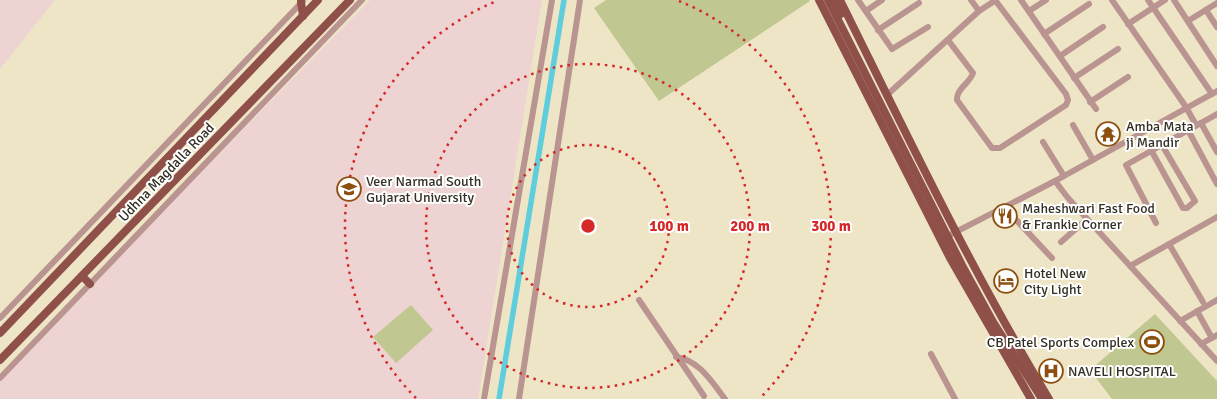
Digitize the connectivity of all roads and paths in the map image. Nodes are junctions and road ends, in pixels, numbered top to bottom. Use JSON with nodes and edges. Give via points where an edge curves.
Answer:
{"nodes":[{"id":1,"x":350,"y":0,"type":"edge"},
{"id":2,"x":362,"y":0,"type":"edge"},
{"id":3,"x":552,"y":0,"type":"edge"},
{"id":4,"x":580,"y":0,"type":"edge"},
{"id":5,"x":819,"y":0,"type":"edge"},
{"id":6,"x":828,"y":0,"type":"edge"},
{"id":7,"x":834,"y":0,"type":"edge"},
{"id":8,"x":840,"y":0,"type":"edge"},
{"id":9,"x":858,"y":0,"type":"edge"},
{"id":10,"x":882,"y":0,"type":"edge"},
{"id":11,"x":971,"y":0,"type":"edge"},
{"id":12,"x":996,"y":0,"type":"edge"},
{"id":13,"x":1021,"y":0,"type":"edge"},
{"id":14,"x":1046,"y":0,"type":"edge"},
{"id":15,"x":1112,"y":0,"type":"edge"},
{"id":16,"x":1148,"y":0,"type":"edge"},
{"id":17,"x":1165,"y":0,"type":"edge"},
{"id":18,"x":1174,"y":0,"type":"edge"},
{"id":19,"x":302,"y":1,"type":"edge"},
{"id":20,"x":317,"y":1,"type":"edge"},
{"id":21,"x":922,"y":1,"type":"edge"},
{"id":22,"x":1217,"y":3,"type":"edge"},
{"id":23,"x":1089,"y":4,"type":"dead end"},
{"id":24,"x":1153,"y":8,"type":"junction"},
{"id":25,"x":1206,"y":10,"type":"junction"},
{"id":26,"x":866,"y":11,"type":"junction"},
{"id":27,"x":978,"y":11,"type":"junction"},
{"id":28,"x":1029,"y":11,"type":"junction"},
{"id":29,"x":303,"y":16,"type":"junction"},
{"id":30,"x":1188,"y":21,"type":"junction"},
{"id":31,"x":1128,"y":24,"type":"junction"},
{"id":32,"x":928,"y":27,"type":"dead end"},
{"id":33,"x":1103,"y":27,"type":"dead end"},
{"id":34,"x":1217,"y":27,"type":"edge"},
{"id":35,"x":878,"y":30,"type":"junction"},
{"id":36,"x":1044,"y":34,"type":"junction"},
{"id":37,"x":948,"y":40,"type":"junction"},
{"id":38,"x":1118,"y":49,"type":"dead end"},
{"id":39,"x":1060,"y":56,"type":"junction"},
{"id":40,"x":1217,"y":66,"type":"edge"},
{"id":41,"x":1128,"y":77,"type":"dead end"},
{"id":42,"x":1074,"y":78,"type":"junction"},
{"id":43,"x":1215,"y":93,"type":"edge"},
{"id":44,"x":887,"y":96,"type":"junction"},
{"id":45,"x":1090,"y":102,"type":"junction"},
{"id":46,"x":1186,"y":107,"type":"junction"},
{"id":47,"x":1096,"y":109,"type":"dead end"},
{"id":48,"x":1217,"y":114,"type":"edge"},
{"id":49,"x":1198,"y":124,"type":"junction"},
{"id":50,"x":1073,"y":125,"type":"dead end"},
{"id":51,"x":1188,"y":130,"type":"junction"},
{"id":52,"x":1043,"y":142,"type":"dead end"},
{"id":53,"x":1162,"y":145,"type":"junction"},
{"id":54,"x":1151,"y":150,"type":"junction"},
{"id":55,"x":1217,"y":152,"type":"edge"},
{"id":56,"x":1093,"y":160,"type":"junction"},
{"id":57,"x":1064,"y":176,"type":"junction"},
{"id":58,"x":1055,"y":181,"type":"junction"},
{"id":59,"x":1217,"y":184,"type":"edge"},
{"id":60,"x":1004,"y":207,"type":"junction"},
{"id":61,"x":1217,"y":217,"type":"edge"},
{"id":62,"x":1087,"y":219,"type":"junction"},
{"id":63,"x":1156,"y":222,"type":"dead end"},
{"id":64,"x":949,"y":235,"type":"junction"},
{"id":65,"x":1061,"y":242,"type":"dead end"},
{"id":66,"x":1169,"y":244,"type":"junction"},
{"id":67,"x":1052,"y":258,"type":"dead end"},
{"id":68,"x":1130,"y":266,"type":"junction"},
{"id":69,"x":82,"y":276,"type":"junction"},
{"id":70,"x":90,"y":284,"type":"junction"},
{"id":71,"x":640,"y":300,"type":"dead end"},
{"id":72,"x":1217,"y":300,"type":"edge"},
{"id":73,"x":1203,"y":302,"type":"dead end"},
{"id":74,"x":1197,"y":312,"type":"junction"},
{"id":75,"x":0,"y":318,"type":"edge"},
{"id":76,"x":1180,"y":321,"type":"junction"},
{"id":77,"x":0,"y":334,"type":"edge"},
{"id":78,"x":1215,"y":337,"type":"edge"},
{"id":79,"x":1201,"y":344,"type":"junction"},
{"id":80,"x":931,"y":354,"type":"dead end"},
{"id":81,"x":676,"y":357,"type":"junction"},
{"id":82,"x":0,"y":360,"type":"edge"},
{"id":83,"x":1217,"y":361,"type":"edge"},
{"id":84,"x":1,"y":375,"type":"edge"},
{"id":85,"x":704,"y":396,"type":"dead end"},
{"id":86,"x":484,"y":399,"type":"edge"},
{"id":87,"x":519,"y":399,"type":"edge"},
{"id":88,"x":725,"y":399,"type":"edge"},
{"id":89,"x":955,"y":399,"type":"edge"},
{"id":90,"x":1031,"y":399,"type":"edge"},
{"id":91,"x":1042,"y":399,"type":"edge"},
{"id":92,"x":1049,"y":399,"type":"edge"}],
"edges":[{"from":1,"to":69,"type":"main road","name":"Udhna Magdalla Road"},
{"from":2,"to":70,"type":"street"},
{"from":3,"to":86,"type":"street"},
{"from":4,"to":87,"type":"street"},
{"from":5,"to":64,"type":"main road"},
{"from":6,"to":64,"type":"main road"},
{"from":7,"to":64,"type":"main road"},
{"from":8,"to":44,"type":"main road"},
{"from":9,"to":26,"type":"street"},
{"from":10,"to":26,"type":"street"},
{"from":11,"to":27,"type":"street"},
{"from":12,"to":27,"type":"street"},
{"from":12,"to":37,"type":"street","via":[[1066,94],[1066,105],[1000,148],[992,148],[957,100],[957,94],[973,73]]},
{"from":13,"to":28,"type":"street"},
{"from":14,"to":28,"type":"street"},
{"from":15,"to":31,"type":"street"},
{"from":16,"to":24,"type":"street"},
{"from":17,"to":24,"type":"street"},
{"from":18,"to":30,"type":"street"},
{"from":19,"to":29,"type":"main road"},
{"from":19,"to":75,"type":"street"},
{"from":20,"to":29,"type":"main road","name":"Udhna Magdalla Road"},
{"from":21,"to":35,"type":"street"},
{"from":22,"to":25,"type":"street"},
{"from":23,"to":36,"type":"street"},
{"from":24,"to":31,"type":"street"},
{"from":24,"to":43,"type":"street"},
{"from":25,"to":30,"type":"street"},
{"from":25,"to":34,"type":"street"},
{"from":26,"to":35,"type":"street"},
{"from":27,"to":37,"type":"street"},
{"from":28,"to":36,"type":"street"},
{"from":29,"to":77,"type":"main road","name":"Udhna Magdalla Road"},
{"from":30,"to":40,"type":"street"},
{"from":31,"to":46,"type":"street"},
{"from":32,"to":35,"type":"street","via":[[895,49]]},
{"from":33,"to":39,"type":"street"},
{"from":36,"to":39,"type":"street"},
{"from":37,"to":44,"type":"street"},
{"from":38,"to":42,"type":"street"},
{"from":39,"to":42,"type":"street"},
{"from":41,"to":45,"type":"street"},
{"from":42,"to":45,"type":"street"},
{"from":43,"to":46,"type":"street"},
{"from":44,"to":64,"type":"main road"},
{"from":45,"to":47,"type":"street"},
{"from":46,"to":49,"type":"street"},
{"from":46,"to":56,"type":"street"},
{"from":48,"to":49,"type":"street"},
{"from":49,"to":51,"type":"street"},
{"from":49,"to":55,"type":"street"},
{"from":50,"to":56,"type":"street"},
{"from":51,"to":53,"type":"street"},
{"from":51,"to":59,"type":"street"},
{"from":52,"to":57,"type":"street"},
{"from":53,"to":54,"type":"street"},
{"from":53,"to":54,"type":"street","via":[[1195,201],[1187,208],[1183,208]]},
{"from":54,"to":63,"type":"street","via":[[1126,165]]},
{"from":56,"to":57,"type":"street"},
{"from":57,"to":58,"type":"street"},
{"from":58,"to":60,"type":"street"},
{"from":58,"to":62,"type":"street"},
{"from":60,"to":64,"type":"street"},
{"from":60,"to":67,"type":"street"},
{"from":61,"to":66,"type":"street"},
{"from":62,"to":65,"type":"street"},
{"from":62,"to":68,"type":"street"},
{"from":64,"to":90,"type":"main road","via":[[980,314]]},
{"from":64,"to":91,"type":"main road"},
{"from":64,"to":92,"type":"main road"},
{"from":66,"to":68,"type":"street"},
{"from":66,"to":73,"type":"street"},
{"from":68,"to":76,"type":"street"},
{"from":69,"to":70,"type":"main road"},
{"from":69,"to":82,"type":"main road","name":"Udhna Magdalla Road"},
{"from":70,"to":84,"type":"street"},
{"from":71,"to":81,"type":"street"},
{"from":72,"to":74,"type":"street"},
{"from":74,"to":76,"type":"street"},
{"from":74,"to":78,"type":"street"},
{"from":76,"to":79,"type":"street"},
{"from":78,"to":79,"type":"street"},
{"from":79,"to":83,"type":"street"},
{"from":80,"to":89,"type":"street"},
{"from":81,"to":85,"type":"street"},
{"from":81,"to":88,"type":"street","via":[[701,369]]}]}
